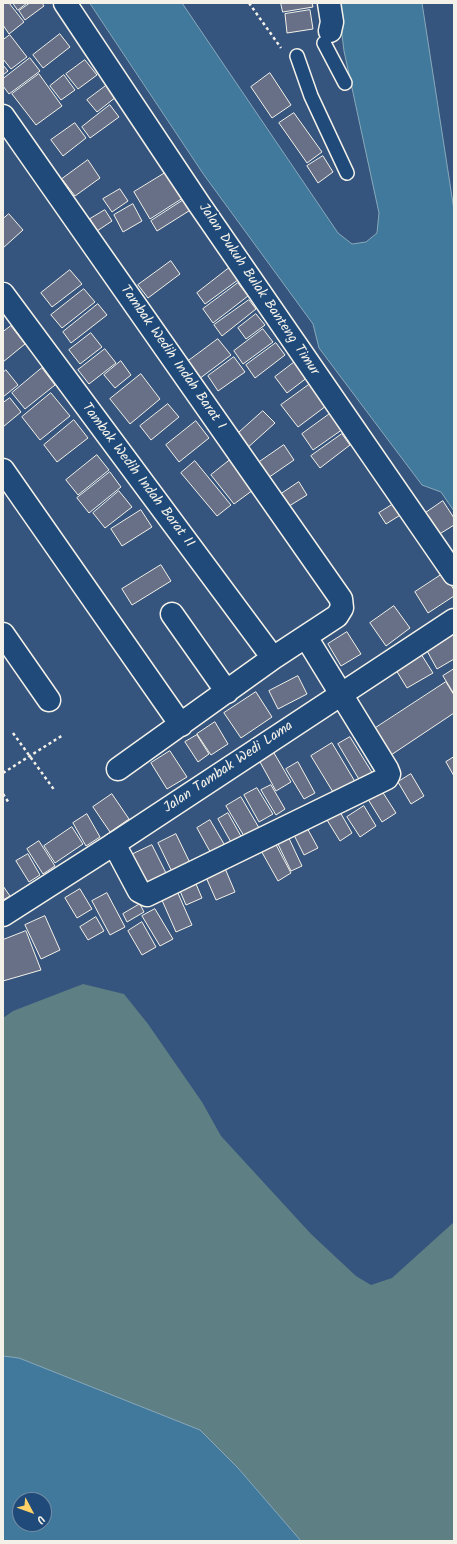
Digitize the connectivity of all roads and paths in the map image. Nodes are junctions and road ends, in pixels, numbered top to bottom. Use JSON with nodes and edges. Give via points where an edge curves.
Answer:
{"nodes":[{"id":1,"x":65,"y":3,"type":"edge"},
{"id":2,"x":249,"y":3,"type":"edge"},
{"id":3,"x":329,"y":3,"type":"edge"},
{"id":4,"x":327,"y":37,"type":"joint"},
{"id":5,"x":297,"y":56,"type":"joint"},
{"id":6,"x":345,"y":83,"type":"dead end"},
{"id":7,"x":3,"y":116,"type":"edge"},
{"id":8,"x":347,"y":173,"type":"dead end"},
{"id":9,"x":3,"y":294,"type":"edge"},
{"id":10,"x":3,"y":470,"type":"edge"},
{"id":11,"x":454,"y":574,"type":"edge"},
{"id":12,"x":172,"y":614,"type":"dead end"},
{"id":13,"x":454,"y":620,"type":"edge"},
{"id":14,"x":3,"y":634,"type":"edge"},
{"id":15,"x":306,"y":637,"type":"junction"},
{"id":16,"x":273,"y":658,"type":"junction"},
{"id":17,"x":227,"y":692,"type":"junction"},
{"id":18,"x":341,"y":694,"type":"junction"},
{"id":19,"x":49,"y":700,"type":"dead end"},
{"id":20,"x":181,"y":725,"type":"junction"},
{"id":21,"x":13,"y":733,"type":"dead end"},
{"id":22,"x":63,"y":735,"type":"dead end"},
{"id":23,"x":30,"y":756,"type":"junction"},
{"id":24,"x":118,"y":769,"type":"dead end"},
{"id":25,"x":3,"y":773,"type":"edge"},
{"id":26,"x":55,"y":792,"type":"dead end"},
{"id":27,"x":3,"y":794,"type":"edge"},
{"id":28,"x":9,"y":802,"type":"dead end"},
{"id":29,"x":114,"y":844,"type":"junction"},
{"id":30,"x":3,"y":915,"type":"edge"}],
"edges":[{"from":1,"to":11,"type":"street","name":"Jalan Dukuh Bulak Banteng Timur","via":[[199,204]]},
{"from":2,"to":5,"type":"path","via":[[280,48],[287,54]]},
{"from":3,"to":4,"type":"street","via":[[332,22]]},
{"from":4,"to":6,"type":"lane"},
{"from":5,"to":8,"type":"lane","via":[[311,96]]},
{"from":7,"to":15,"type":"street","name":"Tambak Wedih Indah Barat I","via":[[341,599],[342,608],[337,616]]},
{"from":9,"to":16,"type":"street","name":"Tambak Wedih Indah Barat II"},
{"from":10,"to":20,"type":"street"},
{"from":12,"to":17,"type":"street"},
{"from":13,"to":18,"type":"street","name":"Jalan Tambak Wedi Lama"},
{"from":14,"to":19,"type":"street"},
{"from":15,"to":16,"type":"street"},
{"from":15,"to":18,"type":"street"},
{"from":16,"to":17,"type":"street"},
{"from":17,"to":20,"type":"street"},
{"from":18,"to":29,"type":"street","name":"Jalan Tambak Wedi Lama"},
{"from":18,"to":29,"type":"street","via":[[387,769],[387,778],[147,895],[139,891]]},
{"from":20,"to":24,"type":"street"},
{"from":21,"to":23,"type":"path"},
{"from":22,"to":23,"type":"path"},
{"from":23,"to":25,"type":"path"},
{"from":23,"to":26,"type":"path"},
{"from":27,"to":28,"type":"path"},
{"from":29,"to":30,"type":"street","name":"Jalan Tambak Wedi Lama"}]}
